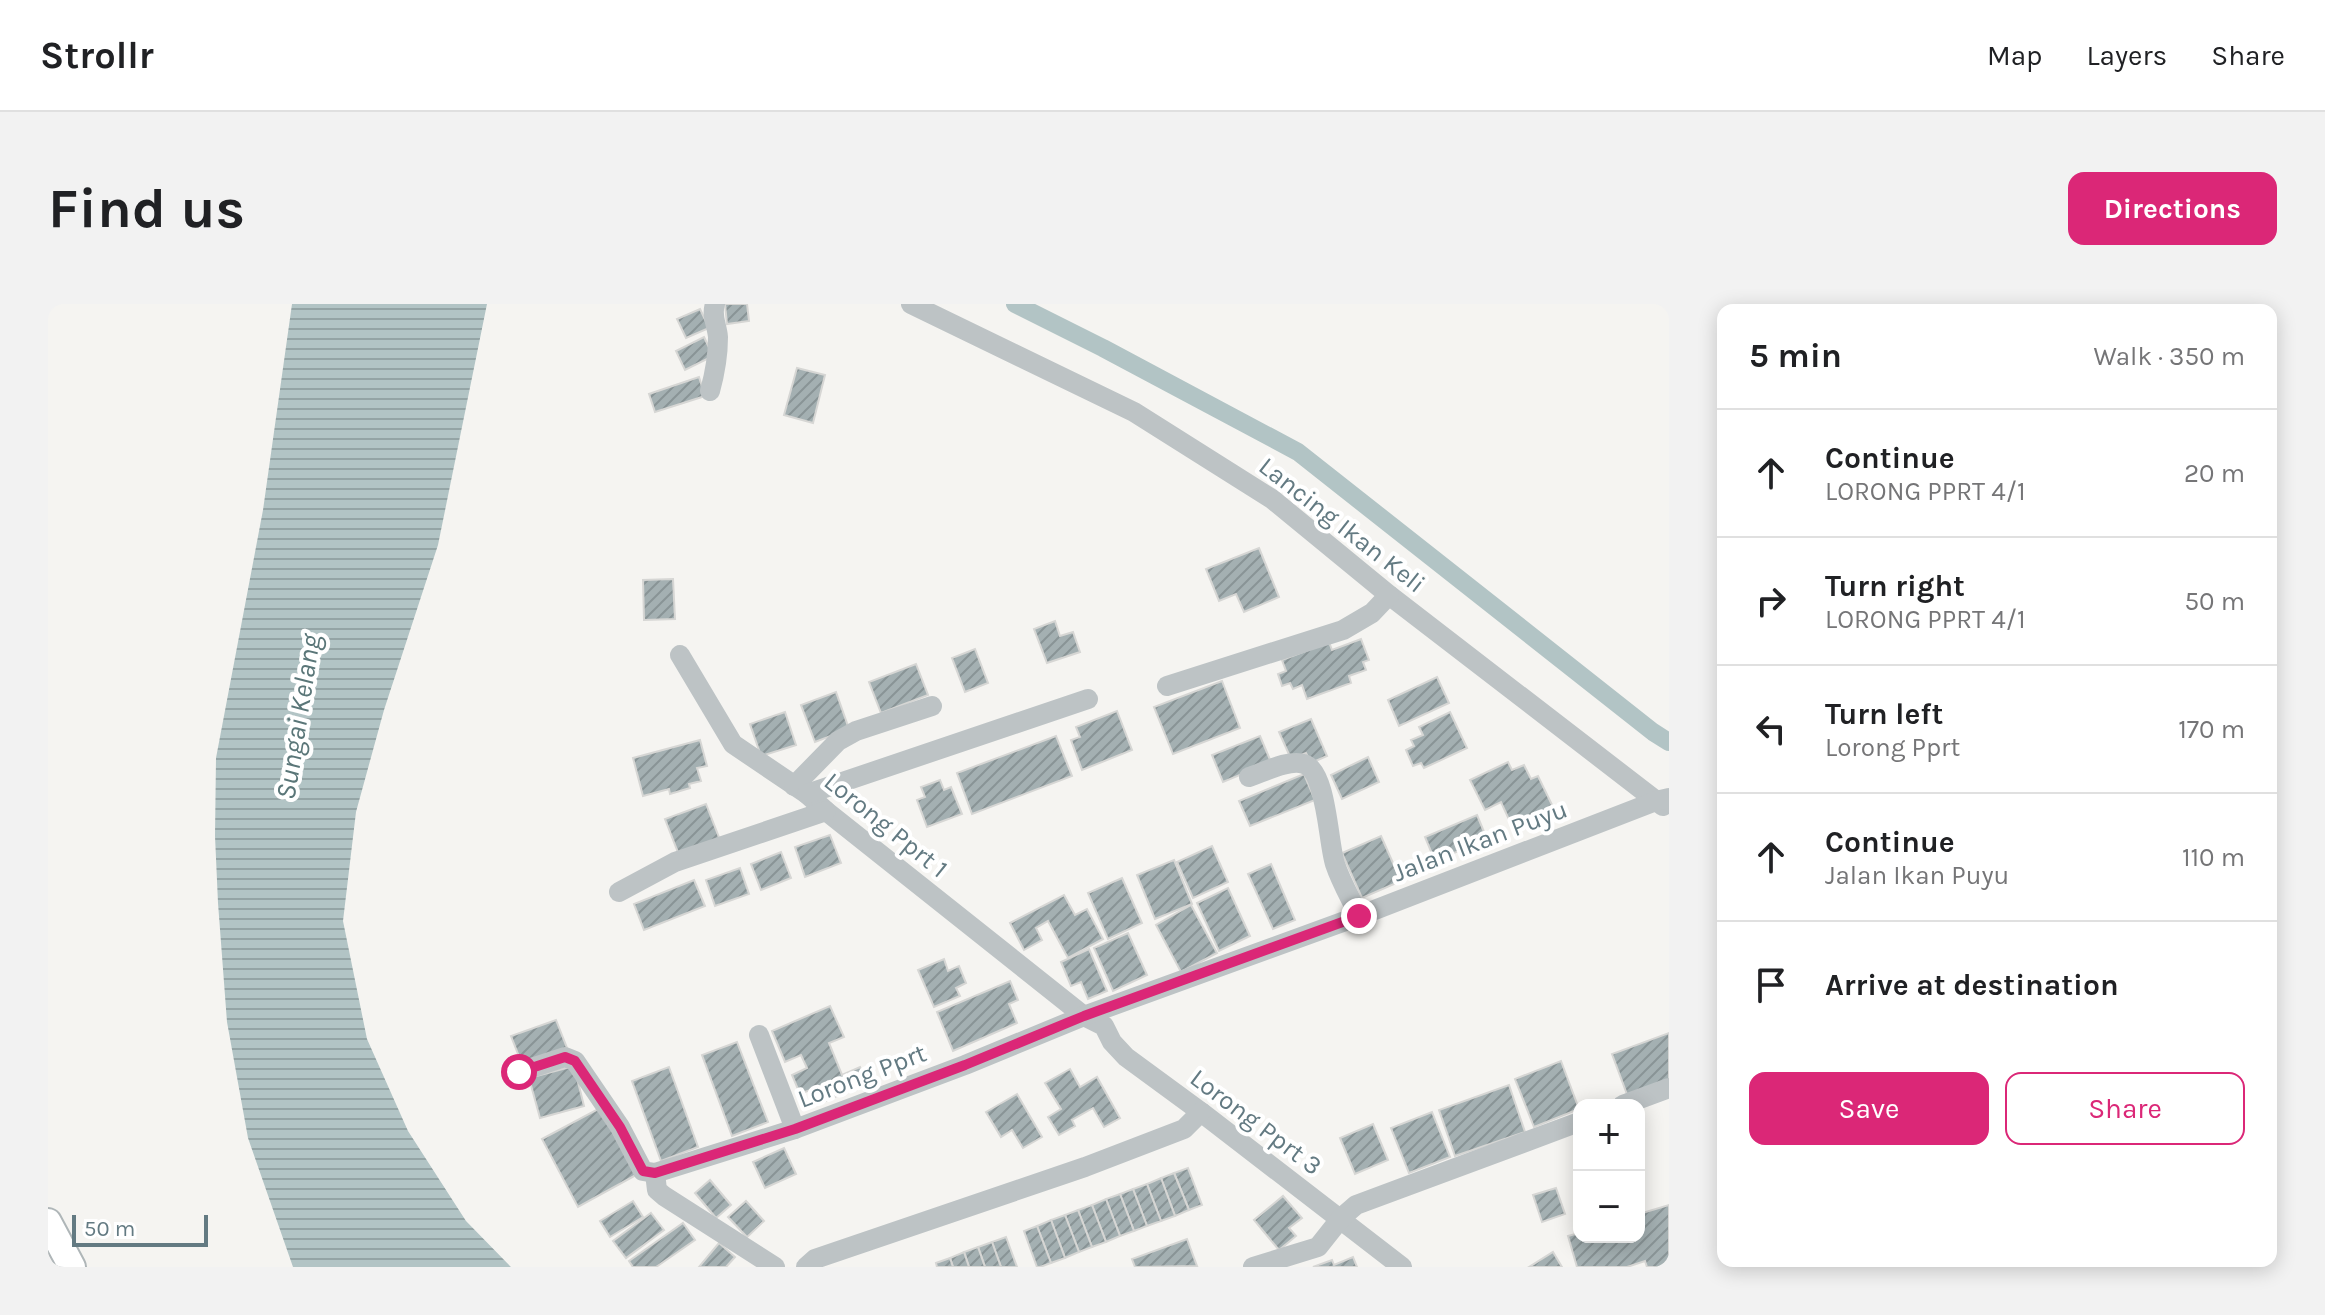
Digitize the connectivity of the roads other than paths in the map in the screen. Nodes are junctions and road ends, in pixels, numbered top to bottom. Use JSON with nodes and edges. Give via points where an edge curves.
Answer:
{"nodes":[{"id":1,"x":715,"y":304,"type":"edge"},
{"id":2,"x":911,"y":304,"type":"edge"},
{"id":3,"x":710,"y":391,"type":"dead end"},
{"id":4,"x":1389,"y":595,"type":"junction"},
{"id":5,"x":680,"y":655,"type":"dead end"},
{"id":6,"x":1167,"y":686,"type":"dead end"},
{"id":7,"x":1088,"y":699,"type":"dead end"},
{"id":8,"x":932,"y":706,"type":"dead end"},
{"id":9,"x":1249,"y":777,"type":"dead end"},
{"id":10,"x":801,"y":790,"type":"junction"},
{"id":11,"x":1665,"y":803,"type":"edge"},
{"id":12,"x":826,"y":811,"type":"junction"},
{"id":13,"x":619,"y":892,"type":"dead end"},
{"id":14,"x":1359,"y":916,"type":"junction"},
{"id":15,"x":1084,"y":1016,"type":"junction"},
{"id":16,"x":759,"y":1035,"type":"dead end"},
{"id":17,"x":519,"y":1072,"type":"dead end"},
{"id":18,"x":1669,"y":1088,"type":"edge"},
{"id":19,"x":1639,"y":1099,"type":"edge"},
{"id":20,"x":1201,"y":1112,"type":"junction"},
{"id":21,"x":1573,"y":1124,"type":"edge"},
{"id":22,"x":795,"y":1129,"type":"junction"},
{"id":23,"x":655,"y":1173,"type":"junction"},
{"id":24,"x":1341,"y":1218,"type":"junction"},
{"id":25,"x":48,"y":1222,"type":"edge"},
{"id":26,"x":72,"y":1267,"type":"edge"},
{"id":27,"x":775,"y":1267,"type":"edge"},
{"id":28,"x":806,"y":1267,"type":"edge"},
{"id":29,"x":1253,"y":1267,"type":"edge"},
{"id":30,"x":1402,"y":1267,"type":"edge"}],
"edges":[{"from":1,"to":3,"type":"street","via":[[718,334]]},
{"from":2,"to":4,"type":"street","name":"Lancing Ikan Keli","via":[[1134,412],[1272,499]]},
{"from":4,"to":6,"type":"street","via":[[1372,613],[1343,630]]},
{"from":4,"to":11,"type":"street","name":"Lancing Ikan Keli"},
{"from":5,"to":10,"type":"street","name":"Lorong Pprt 1","via":[[733,744]]},
{"from":7,"to":10,"type":"street"},
{"from":8,"to":10,"type":"street","via":[[838,741]]},
{"from":9,"to":14,"type":"street","via":[[1289,764],[1313,770],[1322,790],[1335,863]]},
{"from":10,"to":12,"type":"street","name":"Lorong Pprt 1"},
{"from":11,"to":14,"type":"street","name":"Jalan Ikan Puyu"},
{"from":12,"to":13,"type":"street","via":[[675,862]]},
{"from":12,"to":15,"type":"street","name":"Lorong Pprt 1"},
{"from":14,"to":15,"type":"street","name":"Jalan Ikan Puyu"},
{"from":15,"to":20,"type":"street","name":"Lorong Pprt 3","via":[[1104,1026],[1126,1057]]},
{"from":15,"to":22,"type":"street","name":"Lorong Pprt"},
{"from":16,"to":22,"type":"street"},
{"from":17,"to":23,"type":"street","via":[[565,1057],[575,1061],[643,1171]]},
{"from":18,"to":19,"type":"street"},
{"from":20,"to":24,"type":"street","name":"Lorong Pprt 3"},
{"from":20,"to":28,"type":"street","via":[[1184,1129],[1156,1140],[815,1259]]},
{"from":21,"to":24,"type":"street","via":[[1356,1205]]},
{"from":22,"to":23,"type":"street","name":"Lorong Pprt"},
{"from":23,"to":27,"type":"street","via":[[657,1190],[664,1196]]},
{"from":24,"to":29,"type":"street","via":[[1318,1247]]},
{"from":24,"to":30,"type":"street","name":"Lorong Pprt 3"},
{"from":25,"to":26,"type":"main road"}]}
